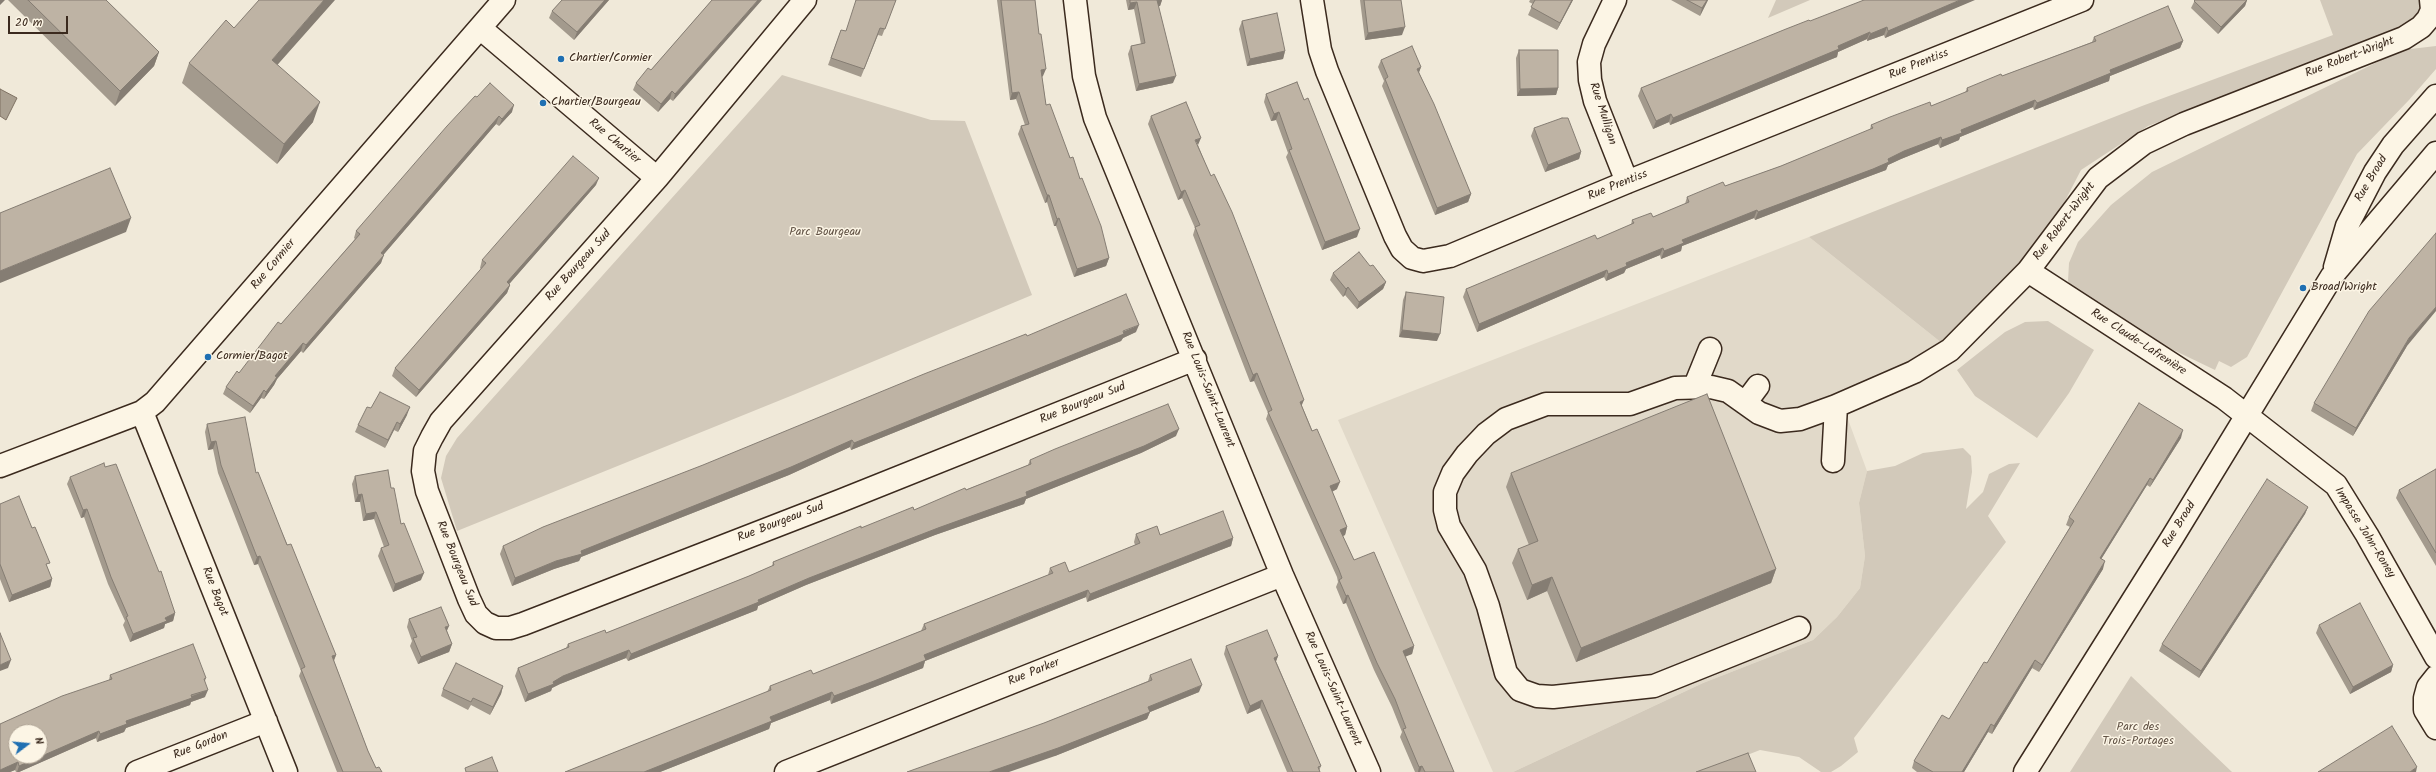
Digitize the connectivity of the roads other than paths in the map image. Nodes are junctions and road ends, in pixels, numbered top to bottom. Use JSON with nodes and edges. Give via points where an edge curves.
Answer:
{"nodes":[{"id":1,"x":504,"y":0,"type":"edge"},
{"id":2,"x":805,"y":0,"type":"edge"},
{"id":3,"x":1075,"y":0,"type":"edge"},
{"id":4,"x":1312,"y":0,"type":"edge"},
{"id":5,"x":1615,"y":0,"type":"edge"},
{"id":6,"x":2082,"y":0,"type":"edge"},
{"id":7,"x":2432,"y":0,"type":"edge"},
{"id":8,"x":480,"y":28,"type":"junction"},
{"id":9,"x":2436,"y":96,"type":"edge"},
{"id":10,"x":2436,"y":153,"type":"edge"},
{"id":11,"x":656,"y":178,"type":"junction"},
{"id":12,"x":1627,"y":182,"type":"junction"},
{"id":13,"x":2028,"y":271,"type":"junction"},
{"id":14,"x":2332,"y":276,"type":"junction"},
{"id":15,"x":1710,"y":350,"type":"dead end"},
{"id":16,"x":1195,"y":359,"type":"junction"},
{"id":17,"x":1695,"y":386,"type":"junction"},
{"id":18,"x":1836,"y":406,"type":"junction"},
{"id":19,"x":142,"y":412,"type":"junction"},
{"id":20,"x":2247,"y":416,"type":"junction"},
{"id":21,"x":1833,"y":461,"type":"dead end"},
{"id":22,"x":0,"y":466,"type":"edge"},
{"id":23,"x":1282,"y":575,"type":"junction"},
{"id":24,"x":1799,"y":628,"type":"dead end"},
{"id":25,"x":2436,"y":657,"type":"edge"},
{"id":26,"x":2436,"y":677,"type":"edge"},
{"id":27,"x":266,"y":721,"type":"junction"},
{"id":28,"x":2436,"y":728,"type":"edge"},
{"id":29,"x":137,"y":772,"type":"edge"},
{"id":30,"x":286,"y":772,"type":"edge"},
{"id":31,"x":786,"y":772,"type":"edge"},
{"id":32,"x":1369,"y":772,"type":"edge"},
{"id":33,"x":2025,"y":772,"type":"edge"}],
"edges":[{"from":1,"to":8,"type":"street","name":"Rue Cormier"},
{"from":2,"to":11,"type":"street","name":"Rue Bourgeau Sud"},
{"from":3,"to":16,"type":"street","name":"Rue Louis-Saint-Laurent","via":[[1084,76],[1095,118]]},
{"from":4,"to":12,"type":"street","name":"Rue Prentiss","via":[[1318,43],[1326,71],[1395,236],[1402,249],[1412,258],[1423,261],[1450,256]]},
{"from":5,"to":12,"type":"street","name":"Rue Mulligan","via":[[1594,44],[1589,62],[1590,80]]},
{"from":6,"to":12,"type":"street","name":"Rue Prentiss"},
{"from":7,"to":13,"type":"street","name":"Rue Robert-Wright","via":[[2432,10],[2428,19],[2404,38],[2184,124],[2144,143],[2098,178]]},
{"from":8,"to":11,"type":"street","name":"Rue Chartier"},
{"from":8,"to":19,"type":"street","name":"Rue Cormier","via":[[155,402]]},
{"from":9,"to":14,"type":"street","name":"Rue Broad","via":[[2393,145],[2374,172],[2347,226]]},
{"from":10,"to":14,"type":"street","name":"Rue Broad"},
{"from":11,"to":16,"type":"street","name":"Rue Bourgeau Sud","via":[[441,421],[425,451],[423,471],[427,491],[446,543],[476,614],[485,623],[496,628],[510,628],[531,621]]},
{"from":13,"to":18,"type":"street","name":"Rue Robert-Wright","via":[[1950,350],[1934,362]]},
{"from":13,"to":20,"type":"street","name":"Rue Claude-Lafrenière","via":[[2224,398]]},
{"from":14,"to":20,"type":"street","name":"Rue Broad"},
{"from":15,"to":17,"type":"street"},
{"from":16,"to":23,"type":"street","name":"Rue Louis-Saint-Laurent"},
{"from":17,"to":18,"type":"street","name":"Rue Robert-Wright","via":[[1752,394],[1759,413],[1780,420],[1800,419]]},
{"from":17,"to":24,"type":"street","name":"Rue Robert-Wright","via":[[1676,388],[1630,404],[1546,404],[1506,419],[1466,454],[1445,492],[1445,510],[1449,526],[1475,570],[1488,606],[1506,673],[1520,690],[1537,696],[1553,697],[1654,686]]},
{"from":18,"to":21,"type":"street"},
{"from":19,"to":22,"type":"street","name":"Rue Cormier"},
{"from":19,"to":27,"type":"street","name":"Rue Bagot"},
{"from":20,"to":25,"type":"street","name":"Impasse John-Roney","via":[[2336,486],[2367,535]]},
{"from":20,"to":33,"type":"street","name":"Rue Broad"},
{"from":23,"to":31,"type":"street","name":"Rue Parker"},
{"from":23,"to":32,"type":"street","name":"Rue Louis-Saint-Laurent"},
{"from":26,"to":28,"type":"street","via":[[2425,698],[2425,710]]},
{"from":27,"to":29,"type":"street","name":"Rue Gordon"},
{"from":27,"to":30,"type":"street","name":"Rue Bagot"}]}
